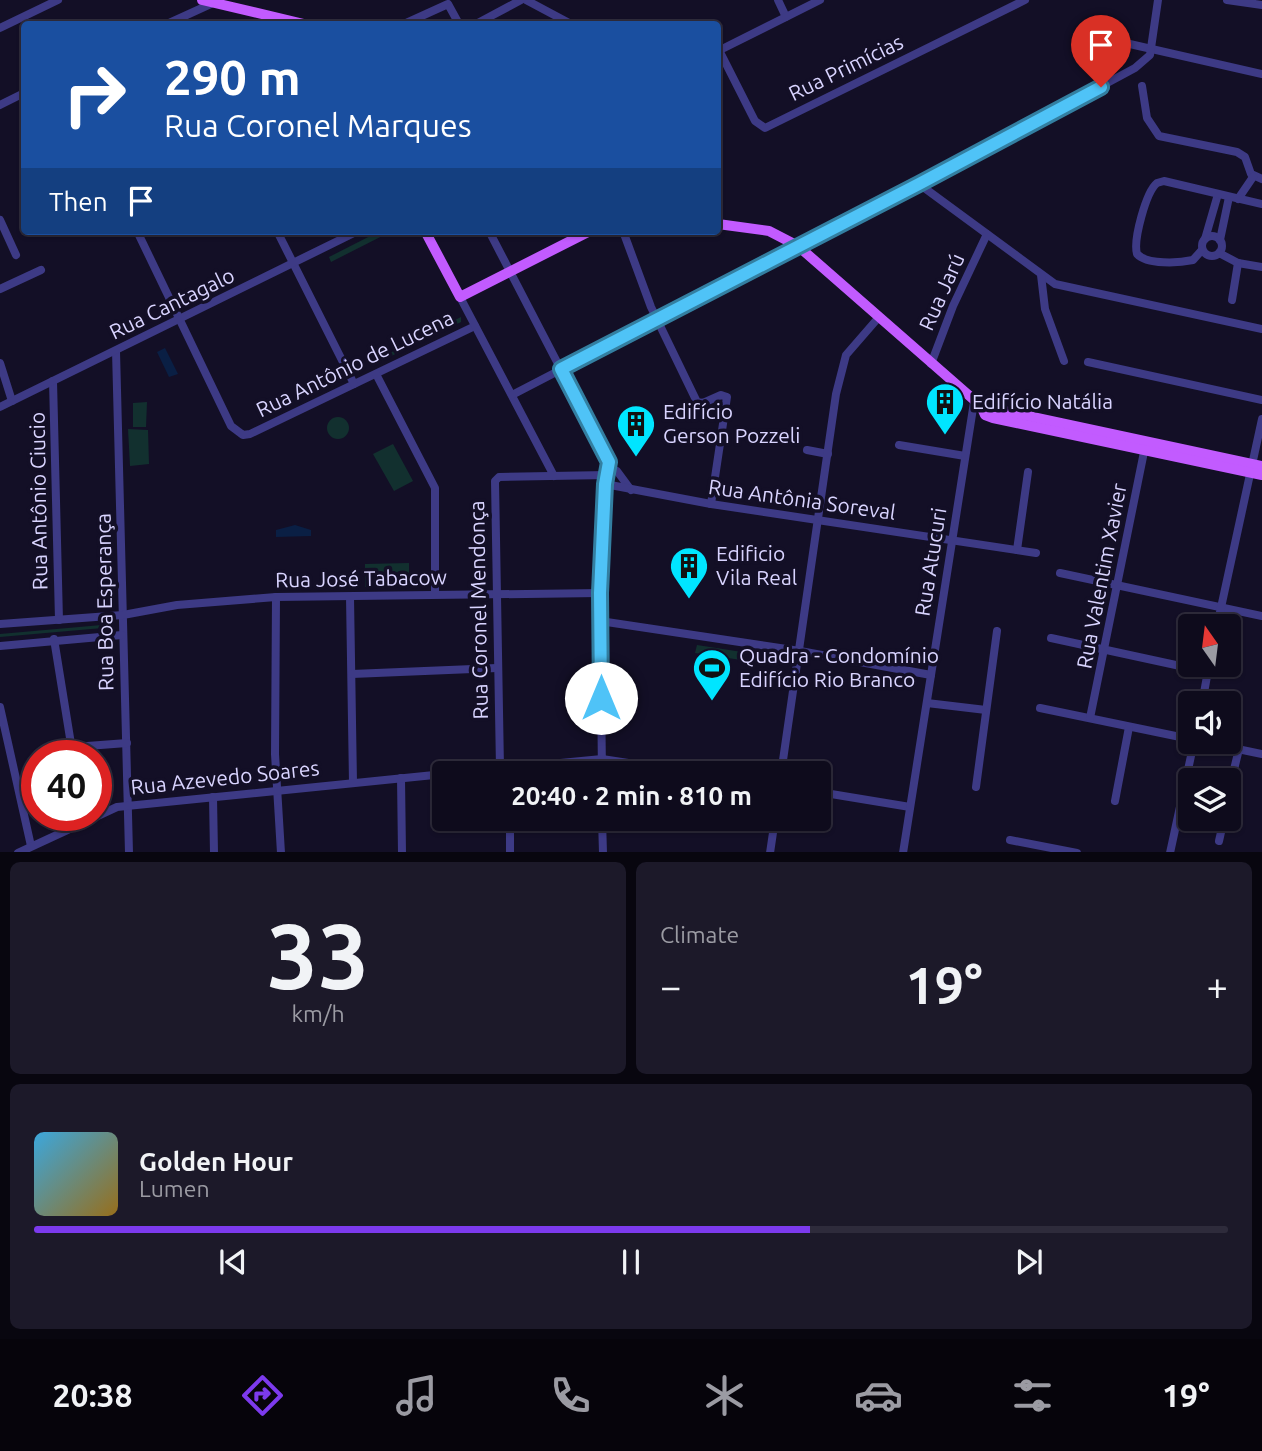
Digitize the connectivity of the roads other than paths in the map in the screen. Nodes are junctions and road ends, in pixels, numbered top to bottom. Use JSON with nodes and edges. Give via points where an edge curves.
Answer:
{"nodes":[{"id":1,"x":58,"y":0,"type":"edge"},
{"id":2,"x":202,"y":0,"type":"edge"},
{"id":3,"x":523,"y":0,"type":"edge"},
{"id":4,"x":778,"y":0,"type":"edge"},
{"id":5,"x":820,"y":0,"type":"edge"},
{"id":6,"x":1025,"y":0,"type":"edge"},
{"id":7,"x":1158,"y":0,"type":"edge"},
{"id":8,"x":1227,"y":0,"type":"edge"},
{"id":9,"x":216,"y":1,"type":"edge"},
{"id":10,"x":1014,"y":2,"type":"edge"},
{"id":11,"x":1262,"y":5,"type":"edge"},
{"id":12,"x":786,"y":17,"type":"junction"},
{"id":13,"x":177,"y":21,"type":"edge"},
{"id":14,"x":293,"y":21,"type":"edge"},
{"id":15,"x":411,"y":21,"type":"edge"},
{"id":16,"x":457,"y":21,"type":"edge"},
{"id":17,"x":482,"y":21,"type":"edge"},
{"id":18,"x":565,"y":21,"type":"edge"},
{"id":19,"x":0,"y":28,"type":"edge"},
{"id":20,"x":1099,"y":37,"type":"dead end"},
{"id":21,"x":721,"y":49,"type":"edge"},
{"id":22,"x":1152,"y":50,"type":"junction"},
{"id":23,"x":721,"y":56,"type":"edge"},
{"id":24,"x":1262,"y":74,"type":"edge"},
{"id":25,"x":1142,"y":86,"type":"dead end"},
{"id":26,"x":21,"y":94,"type":"edge"},
{"id":27,"x":0,"y":105,"type":"edge"},
{"id":28,"x":1258,"y":178,"type":"edge"},
{"id":29,"x":919,"y":184,"type":"junction"},
{"id":30,"x":1218,"y":194,"type":"junction"},
{"id":31,"x":1233,"y":198,"type":"junction"},
{"id":32,"x":1262,"y":204,"type":"edge"},
{"id":33,"x":0,"y":220,"type":"edge"},
{"id":34,"x":721,"y":224,"type":"edge"},
{"id":35,"x":987,"y":234,"type":"junction"},
{"id":36,"x":139,"y":235,"type":"edge"},
{"id":37,"x":278,"y":235,"type":"edge"},
{"id":38,"x":350,"y":235,"type":"edge"},
{"id":39,"x":427,"y":235,"type":"edge"},
{"id":40,"x":491,"y":235,"type":"edge"},
{"id":41,"x":582,"y":235,"type":"edge"},
{"id":42,"x":624,"y":235,"type":"edge"},
{"id":43,"x":1205,"y":239,"type":"junction"},
{"id":44,"x":1220,"y":240,"type":"junction"},
{"id":45,"x":798,"y":246,"type":"junction"},
{"id":46,"x":1202,"y":250,"type":"junction"},
{"id":47,"x":1219,"y":253,"type":"junction"},
{"id":48,"x":16,"y":255,"type":"dead end"},
{"id":49,"x":293,"y":263,"type":"junction"},
{"id":50,"x":1238,"y":263,"type":"junction"},
{"id":51,"x":1262,"y":267,"type":"edge"},
{"id":52,"x":41,"y":270,"type":"dead end"},
{"id":53,"x":510,"y":272,"type":"junction"},
{"id":54,"x":1041,"y":275,"type":"junction"},
{"id":55,"x":0,"y":289,"type":"edge"},
{"id":56,"x":463,"y":295,"type":"junction"},
{"id":57,"x":1232,"y":300,"type":"dead end"},
{"id":58,"x":879,"y":317,"type":"junction"},
{"id":59,"x":180,"y":320,"type":"junction"},
{"id":60,"x":656,"y":320,"type":"junction"},
{"id":61,"x":475,"y":326,"type":"junction"},
{"id":62,"x":1262,"y":329,"type":"edge"},
{"id":63,"x":116,"y":351,"type":"junction"},
{"id":64,"x":1065,"y":361,"type":"dead end"},
{"id":65,"x":1088,"y":362,"type":"dead end"},
{"id":66,"x":0,"y":363,"type":"edge"},
{"id":67,"x":931,"y":364,"type":"junction"},
{"id":68,"x":561,"y":369,"type":"junction"},
{"id":69,"x":376,"y":374,"type":"junction"},
{"id":70,"x":53,"y":381,"type":"junction"},
{"id":71,"x":354,"y":384,"type":"junction"},
{"id":72,"x":512,"y":395,"type":"junction"},
{"id":73,"x":1262,"y":400,"type":"edge"},
{"id":74,"x":12,"y":401,"type":"junction"},
{"id":75,"x":978,"y":404,"type":"junction"},
{"id":76,"x":0,"y":407,"type":"edge"},
{"id":77,"x":1262,"y":419,"type":"edge"},
{"id":78,"x":900,"y":445,"type":"dead end"},
{"id":79,"x":1146,"y":445,"type":"junction"},
{"id":80,"x":807,"y":450,"type":"dead end"},
{"id":81,"x":828,"y":454,"type":"junction"},
{"id":82,"x":965,"y":456,"type":"junction"},
{"id":83,"x":1255,"y":467,"type":"edge"},
{"id":84,"x":608,"y":471,"type":"junction"},
{"id":85,"x":1028,"y":472,"type":"dead end"},
{"id":86,"x":1262,"y":475,"type":"edge"},
{"id":87,"x":554,"y":476,"type":"junction"},
{"id":88,"x":605,"y":484,"type":"junction"},
{"id":89,"x":632,"y":490,"type":"junction"},
{"id":90,"x":711,"y":505,"type":"junction"},
{"id":91,"x":820,"y":519,"type":"junction"},
{"id":92,"x":953,"y":540,"type":"junction"},
{"id":93,"x":1017,"y":550,"type":"junction"},
{"id":94,"x":1036,"y":553,"type":"dead end"},
{"id":95,"x":1060,"y":573,"type":"dead end"},
{"id":96,"x":1118,"y":584,"type":"junction"},
{"id":97,"x":600,"y":593,"type":"junction"},
{"id":98,"x":435,"y":594,"type":"junction"},
{"id":99,"x":495,"y":594,"type":"junction"},
{"id":100,"x":276,"y":597,"type":"junction"},
{"id":101,"x":350,"y":597,"type":"junction"},
{"id":102,"x":1221,"y":606,"type":"junction"},
{"id":103,"x":1219,"y":614,"type":"edge"},
{"id":104,"x":123,"y":615,"type":"junction"},
{"id":105,"x":1262,"y":616,"type":"edge"},
{"id":106,"x":59,"y":620,"type":"junction"},
{"id":107,"x":600,"y":621,"type":"junction"},
{"id":108,"x":0,"y":624,"type":"edge"},
{"id":109,"x":997,"y":631,"type":"dead end"},
{"id":110,"x":122,"y":635,"type":"junction"},
{"id":111,"x":1051,"y":638,"type":"dead end"},
{"id":112,"x":54,"y":639,"type":"junction"},
{"id":113,"x":0,"y":646,"type":"edge"},
{"id":114,"x":1106,"y":650,"type":"junction"},
{"id":115,"x":800,"y":651,"type":"junction"},
{"id":116,"x":1178,"y":663,"type":"edge"},
{"id":117,"x":497,"y":668,"type":"junction"},
{"id":118,"x":352,"y":674,"type":"junction"},
{"id":119,"x":932,"y":675,"type":"junction"},
{"id":120,"x":927,"y":703,"type":"junction"},
{"id":121,"x":0,"y":706,"type":"edge"},
{"id":122,"x":1040,"y":708,"type":"dead end"},
{"id":123,"x":986,"y":710,"type":"junction"},
{"id":124,"x":1090,"y":718,"type":"junction"},
{"id":125,"x":1129,"y":727,"type":"junction"},
{"id":126,"x":1178,"y":737,"type":"edge"},
{"id":127,"x":127,"y":743,"type":"junction"},
{"id":128,"x":1262,"y":743,"type":"edge"},
{"id":129,"x":1241,"y":749,"type":"edge"},
{"id":130,"x":1191,"y":754,"type":"edge"},
{"id":131,"x":1261,"y":754,"type":"edge"},
{"id":132,"x":602,"y":759,"type":"junction"},
{"id":133,"x":505,"y":761,"type":"edge"},
{"id":134,"x":585,"y":761,"type":"edge"},
{"id":135,"x":615,"y":761,"type":"edge"},
{"id":136,"x":783,"y":761,"type":"edge"},
{"id":137,"x":432,"y":775,"type":"edge"},
{"id":138,"x":401,"y":778,"type":"junction"},
{"id":139,"x":353,"y":783,"type":"junction"},
{"id":140,"x":976,"y":787,"type":"dead end"},
{"id":141,"x":277,"y":791,"type":"junction"},
{"id":142,"x":831,"y":794,"type":"edge"},
{"id":143,"x":213,"y":797,"type":"junction"},
{"id":144,"x":1115,"y":801,"type":"dead end"},
{"id":145,"x":129,"y":805,"type":"junction"},
{"id":146,"x":910,"y":807,"type":"junction"},
{"id":147,"x":510,"y":831,"type":"edge"},
{"id":148,"x":603,"y":831,"type":"edge"},
{"id":149,"x":773,"y":831,"type":"edge"},
{"id":150,"x":1221,"y":831,"type":"edge"},
{"id":151,"x":1010,"y":840,"type":"dead end"},
{"id":152,"x":1219,"y":841,"type":"dead end"},
{"id":153,"x":31,"y":846,"type":"junction"},
{"id":154,"x":18,"y":852,"type":"edge"},
{"id":155,"x":129,"y":852,"type":"edge"},
{"id":156,"x":214,"y":852,"type":"edge"},
{"id":157,"x":281,"y":852,"type":"edge"},
{"id":158,"x":402,"y":852,"type":"edge"},
{"id":159,"x":510,"y":852,"type":"edge"},
{"id":160,"x":603,"y":852,"type":"edge"},
{"id":161,"x":770,"y":852,"type":"edge"},
{"id":162,"x":903,"y":852,"type":"edge"},
{"id":163,"x":1077,"y":852,"type":"edge"},
{"id":164,"x":1170,"y":852,"type":"edge"}],
"edges":[{"from":1,"to":19,"type":"street"},
{"from":2,"to":9,"type":"main road"},
{"from":3,"to":17,"type":"street"},
{"from":3,"to":18,"type":"street"},
{"from":4,"to":12,"type":"street"},
{"from":5,"to":12,"type":"street"},
{"from":6,"to":10,"type":"street","name":"Rua Primícias"},
{"from":7,"to":22,"type":"street"},
{"from":8,"to":11,"type":"street"},
{"from":9,"to":13,"type":"street"},
{"from":9,"to":14,"type":"main road"},
{"from":10,"to":23,"type":"street","name":"Rua Primícias","via":[[765,128],[755,121]]},
{"from":12,"to":21,"type":"street"},
{"from":15,"to":16,"type":"street","via":[[448,4]]},
{"from":20,"to":22,"type":"street"},
{"from":22,"to":24,"type":"street"},
{"from":22,"to":29,"type":"street","via":[[1135,68]]},
{"from":25,"to":28,"type":"street","via":[[1147,118],[1159,136],[1237,152]]},
{"from":26,"to":27,"type":"street"},
{"from":28,"to":31,"type":"street"},
{"from":29,"to":35,"type":"street"},
{"from":29,"to":45,"type":"street"},
{"from":30,"to":31,"type":"street"},
{"from":30,"to":43,"type":"street"},
{"from":30,"to":46,"type":"street","via":[[1157,183],[1149,194],[1135,248],[1141,258],[1178,262],[1193,260]]},
{"from":31,"to":32,"type":"street"},
{"from":31,"to":44,"type":"street"},
{"from":33,"to":48,"type":"street"},
{"from":34,"to":45,"type":"main road","via":[[769,231]]},
{"from":35,"to":54,"type":"street"},
{"from":35,"to":67,"type":"street","name":"Rua Jarú","via":[[959,290]]},
{"from":36,"to":59,"type":"street"},
{"from":37,"to":49,"type":"street"},
{"from":38,"to":49,"type":"street","name":"Rua Cantagalo"},
{"from":39,"to":56,"type":"main road"},
{"from":40,"to":53,"type":"street"},
{"from":41,"to":53,"type":"main road"},
{"from":42,"to":60,"type":"street"},
{"from":43,"to":44,"type":"street","via":[[1214,236]]},
{"from":43,"to":46,"type":"street"},
{"from":44,"to":47,"type":"street"},
{"from":45,"to":58,"type":"main road"},
{"from":45,"to":60,"type":"street"},
{"from":46,"to":47,"type":"street","via":[[1211,256]]},
{"from":47,"to":50,"type":"street"},
{"from":49,"to":59,"type":"street","name":"Rua Cantagalo"},
{"from":49,"to":71,"type":"street"},
{"from":50,"to":51,"type":"street"},
{"from":50,"to":57,"type":"street"},
{"from":52,"to":55,"type":"street"},
{"from":53,"to":56,"type":"main road"},
{"from":53,"to":68,"type":"street"},
{"from":54,"to":62,"type":"street","via":[[1052,283]]},
{"from":54,"to":64,"type":"street","via":[[1045,309]]},
{"from":56,"to":61,"type":"street"},
{"from":58,"to":67,"type":"main road"},
{"from":58,"to":81,"type":"street","via":[[846,355]]},
{"from":59,"to":63,"type":"street","name":"Rua Cantagalo"},
{"from":59,"to":71,"type":"street","name":"Rua Antônio de Lucena","via":[[231,426],[243,435]]},
{"from":60,"to":68,"type":"street"},
{"from":60,"to":90,"type":"street","via":[[698,402],[727,397]]},
{"from":61,"to":69,"type":"street","name":"Rua Antônio de Lucena"},
{"from":61,"to":72,"type":"street"},
{"from":63,"to":70,"type":"street","name":"Rua Cantagalo"},
{"from":63,"to":104,"type":"street","name":"Rua Boa Esperança"},
{"from":65,"to":73,"type":"street"},
{"from":66,"to":74,"type":"street"},
{"from":67,"to":75,"type":"main road"},
{"from":68,"to":72,"type":"street"},
{"from":68,"to":84,"type":"street"},
{"from":69,"to":71,"type":"street","name":"Rua Antônio de Lucena"},
{"from":69,"to":98,"type":"street","via":[[435,488]]},
{"from":70,"to":74,"type":"street","name":"Rua Cantagalo"},
{"from":70,"to":106,"type":"street","name":"Rua Antônio Ciucio"},
{"from":72,"to":87,"type":"street"},
{"from":74,"to":76,"type":"street","name":"Rua Cantagalo"},
{"from":75,"to":79,"type":"main road","via":[[993,418]]},
{"from":75,"to":82,"type":"street","name":"Rua Atucuri"},
{"from":77,"to":83,"type":"street"},
{"from":78,"to":82,"type":"street"},
{"from":79,"to":83,"type":"main road"},
{"from":79,"to":96,"type":"street","name":"Rua Valentim Xavier"},
{"from":80,"to":81,"type":"street"},
{"from":81,"to":91,"type":"street"},
{"from":82,"to":92,"type":"street","name":"Rua Atucuri"},
{"from":83,"to":86,"type":"main road"},
{"from":83,"to":102,"type":"street"},
{"from":84,"to":87,"type":"street","name":"Rua Coronel Mendonça"},
{"from":84,"to":88,"type":"street"},
{"from":84,"to":89,"type":"street","via":[[617,471]]},
{"from":85,"to":93,"type":"street"},
{"from":87,"to":99,"type":"street","name":"Rua Coronel Mendonça","via":[[496,478]]},
{"from":88,"to":89,"type":"street","name":"Rua Antônia Soreval"},
{"from":88,"to":97,"type":"street"},
{"from":89,"to":90,"type":"street","name":"Rua Antônia Soreval"},
{"from":90,"to":91,"type":"street","name":"Rua Antônia Soreval"},
{"from":91,"to":92,"type":"street","name":"Rua Antônia Soreval"},
{"from":91,"to":115,"type":"street"},
{"from":92,"to":93,"type":"street","name":"Rua Antônia Soreval"},
{"from":92,"to":119,"type":"street","name":"Rua Atucuri"},
{"from":93,"to":94,"type":"street","name":"Rua Antônia Soreval"},
{"from":95,"to":96,"type":"street"},
{"from":96,"to":102,"type":"street"},
{"from":96,"to":114,"type":"street","name":"Rua Valentim Xavier"},
{"from":97,"to":99,"type":"street","name":"Rua José Tabacow"},
{"from":97,"to":107,"type":"street"},
{"from":98,"to":99,"type":"street","name":"Rua José Tabacow"},
{"from":98,"to":101,"type":"street","name":"Rua José Tabacow"},
{"from":99,"to":117,"type":"street","name":"Rua Coronel Mendonça"},
{"from":100,"to":101,"type":"street","name":"Rua José Tabacow"},
{"from":100,"to":104,"type":"street","name":"Rua José Tabacow","via":[[177,605]]},
{"from":100,"to":141,"type":"street"},
{"from":101,"to":118,"type":"street"},
{"from":102,"to":103,"type":"street"},
{"from":102,"to":105,"type":"street"},
{"from":104,"to":106,"type":"street","name":"Rua José Tabacow"},
{"from":104,"to":110,"type":"street","name":"Rua Boa Esperança"},
{"from":106,"to":108,"type":"street","name":"Rua José Tabacow"},
{"from":107,"to":115,"type":"street"},
{"from":107,"to":132,"type":"street"},
{"from":109,"to":123,"type":"street"},
{"from":110,"to":112,"type":"street"},
{"from":110,"to":127,"type":"street","name":"Rua Boa Esperança"},
{"from":111,"to":114,"type":"street"},
{"from":112,"to":113,"type":"street"},
{"from":112,"to":127,"type":"street","via":[[71,744]]},
{"from":114,"to":116,"type":"street"},
{"from":114,"to":124,"type":"street","name":"Rua Valentim Xavier"},
{"from":115,"to":119,"type":"street"},
{"from":115,"to":136,"type":"street"},
{"from":117,"to":118,"type":"street"},
{"from":117,"to":133,"type":"street","name":"Rua Coronel Mendonça"},
{"from":118,"to":139,"type":"street"},
{"from":119,"to":120,"type":"street","name":"Rua Atucuri"},
{"from":120,"to":123,"type":"street"},
{"from":120,"to":146,"type":"street","name":"Rua Atucuri"},
{"from":121,"to":153,"type":"street"},
{"from":122,"to":124,"type":"street"},
{"from":123,"to":140,"type":"street"},
{"from":124,"to":125,"type":"street"},
{"from":125,"to":126,"type":"street"},
{"from":125,"to":144,"type":"street"},
{"from":127,"to":145,"type":"street","name":"Rua Boa Esperança"},
{"from":128,"to":131,"type":"street"},
{"from":129,"to":131,"type":"street"},
{"from":130,"to":164,"type":"street"},
{"from":132,"to":134,"type":"street","name":"Rua Azevedo Soares"},
{"from":132,"to":135,"type":"street","name":"Rua Azevedo Soares"},
{"from":137,"to":138,"type":"street","name":"Rua Azevedo Soares"},
{"from":138,"to":139,"type":"street","name":"Rua Azevedo Soares"},
{"from":138,"to":158,"type":"street"},
{"from":139,"to":141,"type":"street","name":"Rua Azevedo Soares"},
{"from":141,"to":143,"type":"street","name":"Rua Azevedo Soares"},
{"from":141,"to":157,"type":"street"},
{"from":142,"to":146,"type":"street"},
{"from":143,"to":145,"type":"street","name":"Rua Azevedo Soares"},
{"from":143,"to":156,"type":"street"},
{"from":145,"to":153,"type":"street","name":"Rua Azevedo Soares"},
{"from":145,"to":155,"type":"street","name":"Rua Boa Esperança"},
{"from":146,"to":162,"type":"street","name":"Rua Atucuri"},
{"from":147,"to":159,"type":"street"},
{"from":148,"to":160,"type":"street"},
{"from":149,"to":161,"type":"street"},
{"from":150,"to":152,"type":"street"},
{"from":151,"to":163,"type":"street"},
{"from":153,"to":154,"type":"street","name":"Rua Azevedo Soares"}]}
